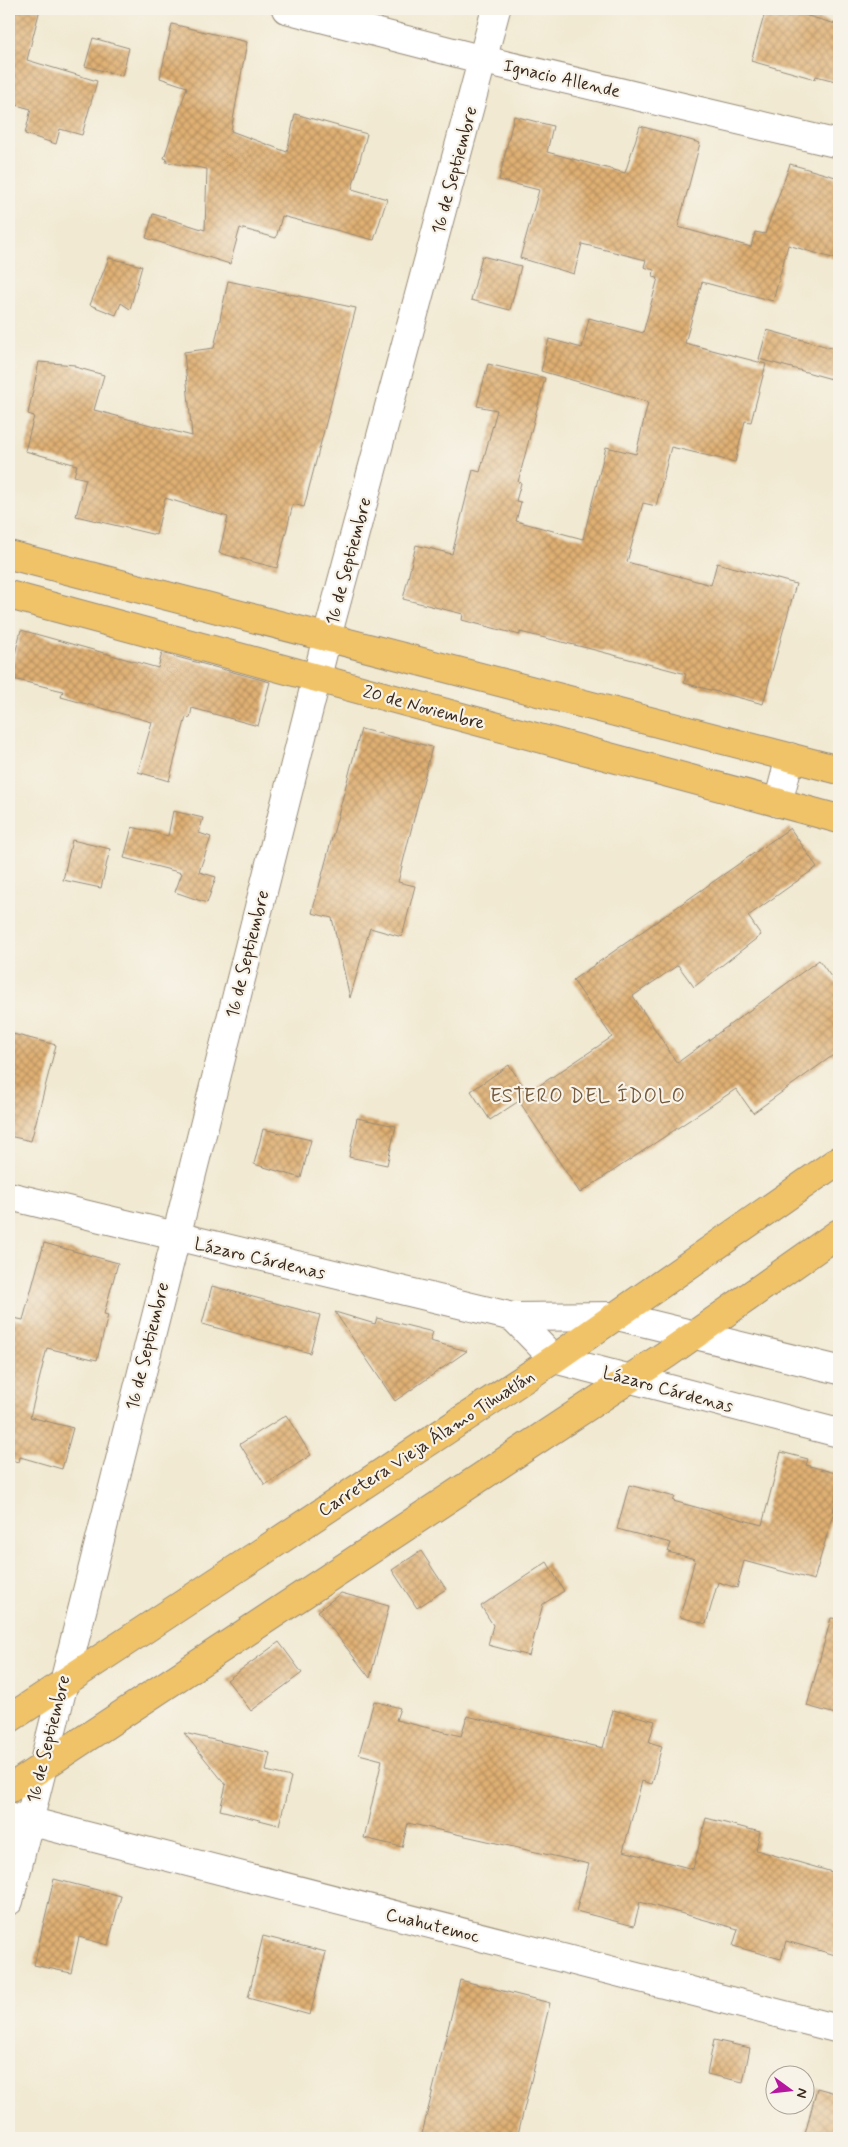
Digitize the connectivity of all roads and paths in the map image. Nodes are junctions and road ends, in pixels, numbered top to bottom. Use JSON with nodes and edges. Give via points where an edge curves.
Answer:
{"nodes":[{"id":1,"x":286,"y":9,"type":"edge"},
{"id":2,"x":496,"y":9,"type":"edge"},
{"id":3,"x":484,"y":60,"type":"junction"},
{"id":4,"x":839,"y":144,"type":"edge"},
{"id":5,"x":9,"y":555,"type":"edge"},
{"id":6,"x":9,"y":595,"type":"edge"},
{"id":7,"x":327,"y":638,"type":"junction"},
{"id":8,"x":317,"y":678,"type":"junction"},
{"id":9,"x":790,"y":757,"type":"junction"},
{"id":10,"x":839,"y":770,"type":"edge"},
{"id":11,"x":778,"y":803,"type":"junction"},
{"id":12,"x":839,"y":819,"type":"edge"},
{"id":13,"x":839,"y":1160,"type":"edge"},
{"id":14,"x":9,"y":1196,"type":"edge"},
{"id":15,"x":839,"y":1232,"type":"edge"},
{"id":16,"x":175,"y":1237,"type":"junction"},
{"id":17,"x":617,"y":1316,"type":"junction"},
{"id":18,"x":513,"y":1317,"type":"junction"},
{"id":19,"x":695,"y":1334,"type":"junction"},
{"id":20,"x":554,"y":1359,"type":"junction"},
{"id":21,"x":839,"y":1370,"type":"edge"},
{"id":22,"x":629,"y":1379,"type":"junction"},
{"id":23,"x":839,"y":1433,"type":"edge"},
{"id":24,"x":62,"y":1682,"type":"junction"},
{"id":25,"x":9,"y":1718,"type":"edge"},
{"id":26,"x":42,"y":1768,"type":"junction"},
{"id":27,"x":9,"y":1790,"type":"edge"},
{"id":28,"x":18,"y":1818,"type":"edge"},
{"id":29,"x":9,"y":1901,"type":"edge"},
{"id":30,"x":839,"y":2029,"type":"edge"}],
"edges":[{"from":1,"to":3,"type":"street","name":"Ignacio Allende"},
{"from":2,"to":3,"type":"street","name":"16 de Septiembre"},
{"from":3,"to":4,"type":"street","name":"Ignacio Allende"},
{"from":3,"to":7,"type":"street","name":"16 de Septiembre"},
{"from":5,"to":7,"type":"main road"},
{"from":6,"to":8,"type":"main road","name":"20 de Noviembre"},
{"from":7,"to":8,"type":"street","name":"16 de Septiembre"},
{"from":7,"to":9,"type":"main road"},
{"from":8,"to":11,"type":"main road","name":"20 de Noviembre"},
{"from":8,"to":16,"type":"street","name":"16 de Septiembre"},
{"from":9,"to":10,"type":"main road"},
{"from":9,"to":11,"type":"street"},
{"from":11,"to":12,"type":"main road","name":"20 de Noviembre"},
{"from":13,"to":17,"type":"main road","name":"Carretera Vieja Álamo Tihuatlán"},
{"from":14,"to":16,"type":"street","name":"Lázaro Cárdenas"},
{"from":15,"to":19,"type":"main road"},
{"from":16,"to":18,"type":"street","name":"Lázaro Cárdenas"},
{"from":16,"to":24,"type":"street","name":"16 de Septiembre"},
{"from":17,"to":18,"type":"street","name":"Lázaro Cárdenas"},
{"from":17,"to":19,"type":"street","name":"Lázaro Cárdenas"},
{"from":17,"to":20,"type":"main road","name":"Carretera Vieja Álamo Tihuatlán"},
{"from":18,"to":20,"type":"street"},
{"from":19,"to":21,"type":"street","name":"Lázaro Cárdenas"},
{"from":19,"to":22,"type":"main road"},
{"from":20,"to":22,"type":"street","name":"Lázaro Cárdenas"},
{"from":20,"to":24,"type":"main road","name":"Carretera Vieja Álamo Tihuatlán"},
{"from":22,"to":23,"type":"street","name":"Lázaro Cárdenas"},
{"from":22,"to":26,"type":"main road"},
{"from":24,"to":25,"type":"main road","name":"Carretera Vieja Álamo Tihuatlán"},
{"from":24,"to":26,"type":"street","name":"16 de Septiembre"},
{"from":26,"to":27,"type":"main road"},
{"from":26,"to":28,"type":"street","name":"16 de Septiembre"},
{"from":28,"to":29,"type":"street","name":"16 de Septiembre"},
{"from":28,"to":30,"type":"street","name":"Cuahutemoc"}]}
